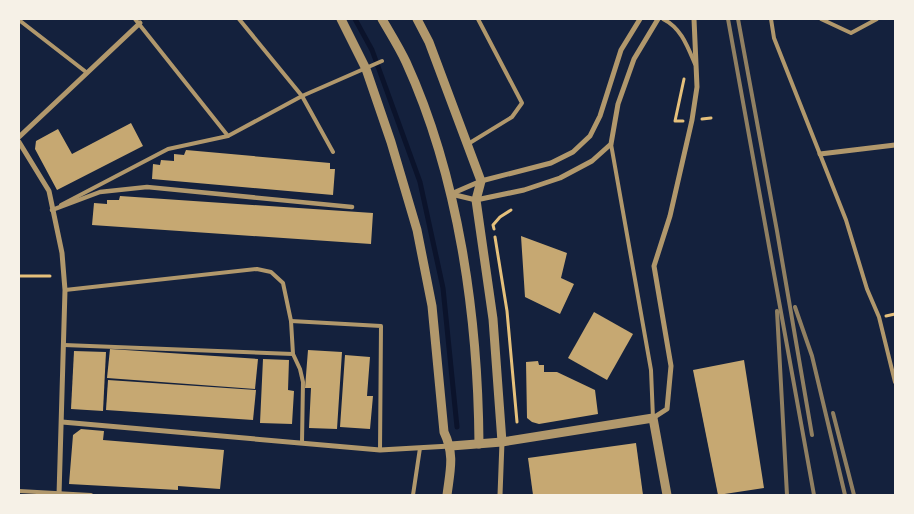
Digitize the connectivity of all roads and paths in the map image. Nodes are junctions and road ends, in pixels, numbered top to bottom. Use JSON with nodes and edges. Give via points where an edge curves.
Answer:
{"nodes":[{"id":1,"x":239,"y":19,"type":"edge"},
{"id":2,"x":340,"y":19,"type":"edge"},
{"id":3,"x":382,"y":19,"type":"edge"},
{"id":4,"x":417,"y":19,"type":"edge"},
{"id":5,"x":478,"y":19,"type":"edge"},
{"id":6,"x":640,"y":19,"type":"edge"},
{"id":7,"x":658,"y":19,"type":"edge"},
{"id":8,"x":663,"y":19,"type":"edge"},
{"id":9,"x":694,"y":19,"type":"edge"},
{"id":10,"x":771,"y":19,"type":"edge"},
{"id":11,"x":821,"y":19,"type":"edge"},
{"id":12,"x":877,"y":19,"type":"edge"},
{"id":13,"x":19,"y":20,"type":"edge"},
{"id":14,"x":137,"y":21,"type":"edge"},
{"id":15,"x":382,"y":61,"type":"dead end"},
{"id":16,"x":369,"y":68,"type":"junction"},
{"id":17,"x":697,"y":68,"type":"junction"},
{"id":18,"x":86,"y":72,"type":"junction"},
{"id":19,"x":302,"y":96,"type":"junction"},
{"id":20,"x":228,"y":136,"type":"junction"},
{"id":21,"x":19,"y":137,"type":"edge"},
{"id":22,"x":19,"y":142,"type":"edge"},
{"id":23,"x":468,"y":144,"type":"junction"},
{"id":24,"x":611,"y":144,"type":"junction"},
{"id":25,"x":895,"y":145,"type":"edge"},
{"id":26,"x":333,"y":152,"type":"dead end"},
{"id":27,"x":820,"y":154,"type":"junction"},
{"id":28,"x":481,"y":181,"type":"junction"},
{"id":29,"x":451,"y":194,"type":"junction"},
{"id":30,"x":476,"y":200,"type":"junction"},
{"id":31,"x":352,"y":207,"type":"dead end"},
{"id":32,"x":52,"y":210,"type":"junction"},
{"id":33,"x":511,"y":210,"type":"dead end"},
{"id":34,"x":19,"y":276,"type":"edge"},
{"id":35,"x":50,"y":276,"type":"dead end"},
{"id":36,"x":65,"y":290,"type":"junction"},
{"id":37,"x":290,"y":322,"type":"junction"},
{"id":38,"x":64,"y":345,"type":"junction"},
{"id":39,"x":293,"y":354,"type":"junction"},
{"id":40,"x":895,"y":382,"type":"edge"},
{"id":41,"x":653,"y":418,"type":"junction"},
{"id":42,"x":62,"y":422,"type":"junction"},
{"id":43,"x":517,"y":422,"type":"dead end"},
{"id":44,"x":302,"y":442,"type":"junction"},
{"id":45,"x":502,"y":442,"type":"junction"},
{"id":46,"x":479,"y":444,"type":"junction"},
{"id":47,"x":451,"y":446,"type":"junction"},
{"id":48,"x":420,"y":448,"type":"junction"},
{"id":49,"x":380,"y":450,"type":"junction"},
{"id":50,"x":19,"y":491,"type":"edge"},
{"id":51,"x":59,"y":494,"type":"edge"},
{"id":52,"x":91,"y":495,"type":"edge"},
{"id":53,"x":413,"y":495,"type":"edge"},
{"id":54,"x":447,"y":495,"type":"edge"},
{"id":55,"x":500,"y":495,"type":"edge"},
{"id":56,"x":667,"y":495,"type":"edge"}],
"edges":[{"from":1,"to":19,"type":"lane"},
{"from":2,"to":16,"type":"street"},
{"from":3,"to":29,"type":"street","via":[[406,62]]},
{"from":4,"to":23,"type":"street"},
{"from":5,"to":23,"type":"lane","via":[[522,103],[512,117]]},
{"from":6,"to":28,"type":"street","via":[[621,50],[600,116],[590,136],[573,152],[551,163]]},
{"from":7,"to":24,"type":"street","via":[[634,58],[618,104]]},
{"from":8,"to":17,"type":"lane","via":[[674,24]]},
{"from":9,"to":17,"type":"street"},
{"from":10,"to":27,"type":"lane","via":[[774,38]]},
{"from":11,"to":12,"type":"lane","via":[[851,33]]},
{"from":13,"to":18,"type":"lane"},
{"from":14,"to":18,"type":"street"},
{"from":14,"to":20,"type":"lane"},
{"from":15,"to":16,"type":"lane"},
{"from":16,"to":19,"type":"lane"},
{"from":16,"to":47,"type":"street","via":[[417,230],[432,306],[444,432]]},
{"from":17,"to":41,"type":"street","via":[[692,120],[670,216],[654,266],[671,366],[667,409]]},
{"from":18,"to":21,"type":"street"},
{"from":19,"to":20,"type":"lane"},
{"from":19,"to":26,"type":"lane"},
{"from":20,"to":32,"type":"lane","via":[[168,149]]},
{"from":22,"to":32,"type":"street","via":[[48,191]]},
{"from":23,"to":28,"type":"street"},
{"from":24,"to":30,"type":"street","via":[[592,161],[560,178]]},
{"from":24,"to":41,"type":"lane","via":[[651,370]]},
{"from":25,"to":27,"type":"street"},
{"from":27,"to":40,"type":"lane","via":[[879,317]]},
{"from":28,"to":29,"type":"street"},
{"from":28,"to":30,"type":"street"},
{"from":29,"to":30,"type":"street"},
{"from":29,"to":46,"type":"street","via":[[471,318]]},
{"from":30,"to":45,"type":"street","via":[[493,319]]},
{"from":31,"to":32,"type":"street","via":[[147,187],[100,192]]},
{"from":32,"to":36,"type":"street","via":[[62,253]]},
{"from":33,"to":43,"type":"path","via":[[493,225],[507,311]]},
{"from":34,"to":35,"type":"path"},
{"from":36,"to":37,"type":"lane","via":[[257,269],[270,272],[283,284]]},
{"from":36,"to":38,"type":"street"},
{"from":37,"to":39,"type":"lane"},
{"from":37,"to":49,"type":"lane","via":[[381,326]]},
{"from":38,"to":39,"type":"lane"},
{"from":38,"to":42,"type":"street"},
{"from":39,"to":44,"type":"lane","via":[[303,382]]},
{"from":41,"to":45,"type":"street"},
{"from":41,"to":56,"type":"street"},
{"from":42,"to":44,"type":"street"},
{"from":42,"to":51,"type":"street"},
{"from":44,"to":49,"type":"street"},
{"from":45,"to":46,"type":"street"},
{"from":45,"to":55,"type":"street"},
{"from":46,"to":47,"type":"street"},
{"from":47,"to":48,"type":"street"},
{"from":47,"to":54,"type":"street"},
{"from":48,"to":49,"type":"street"},
{"from":48,"to":53,"type":"lane"},
{"from":50,"to":51,"type":"lane"},
{"from":51,"to":52,"type":"lane"}]}
